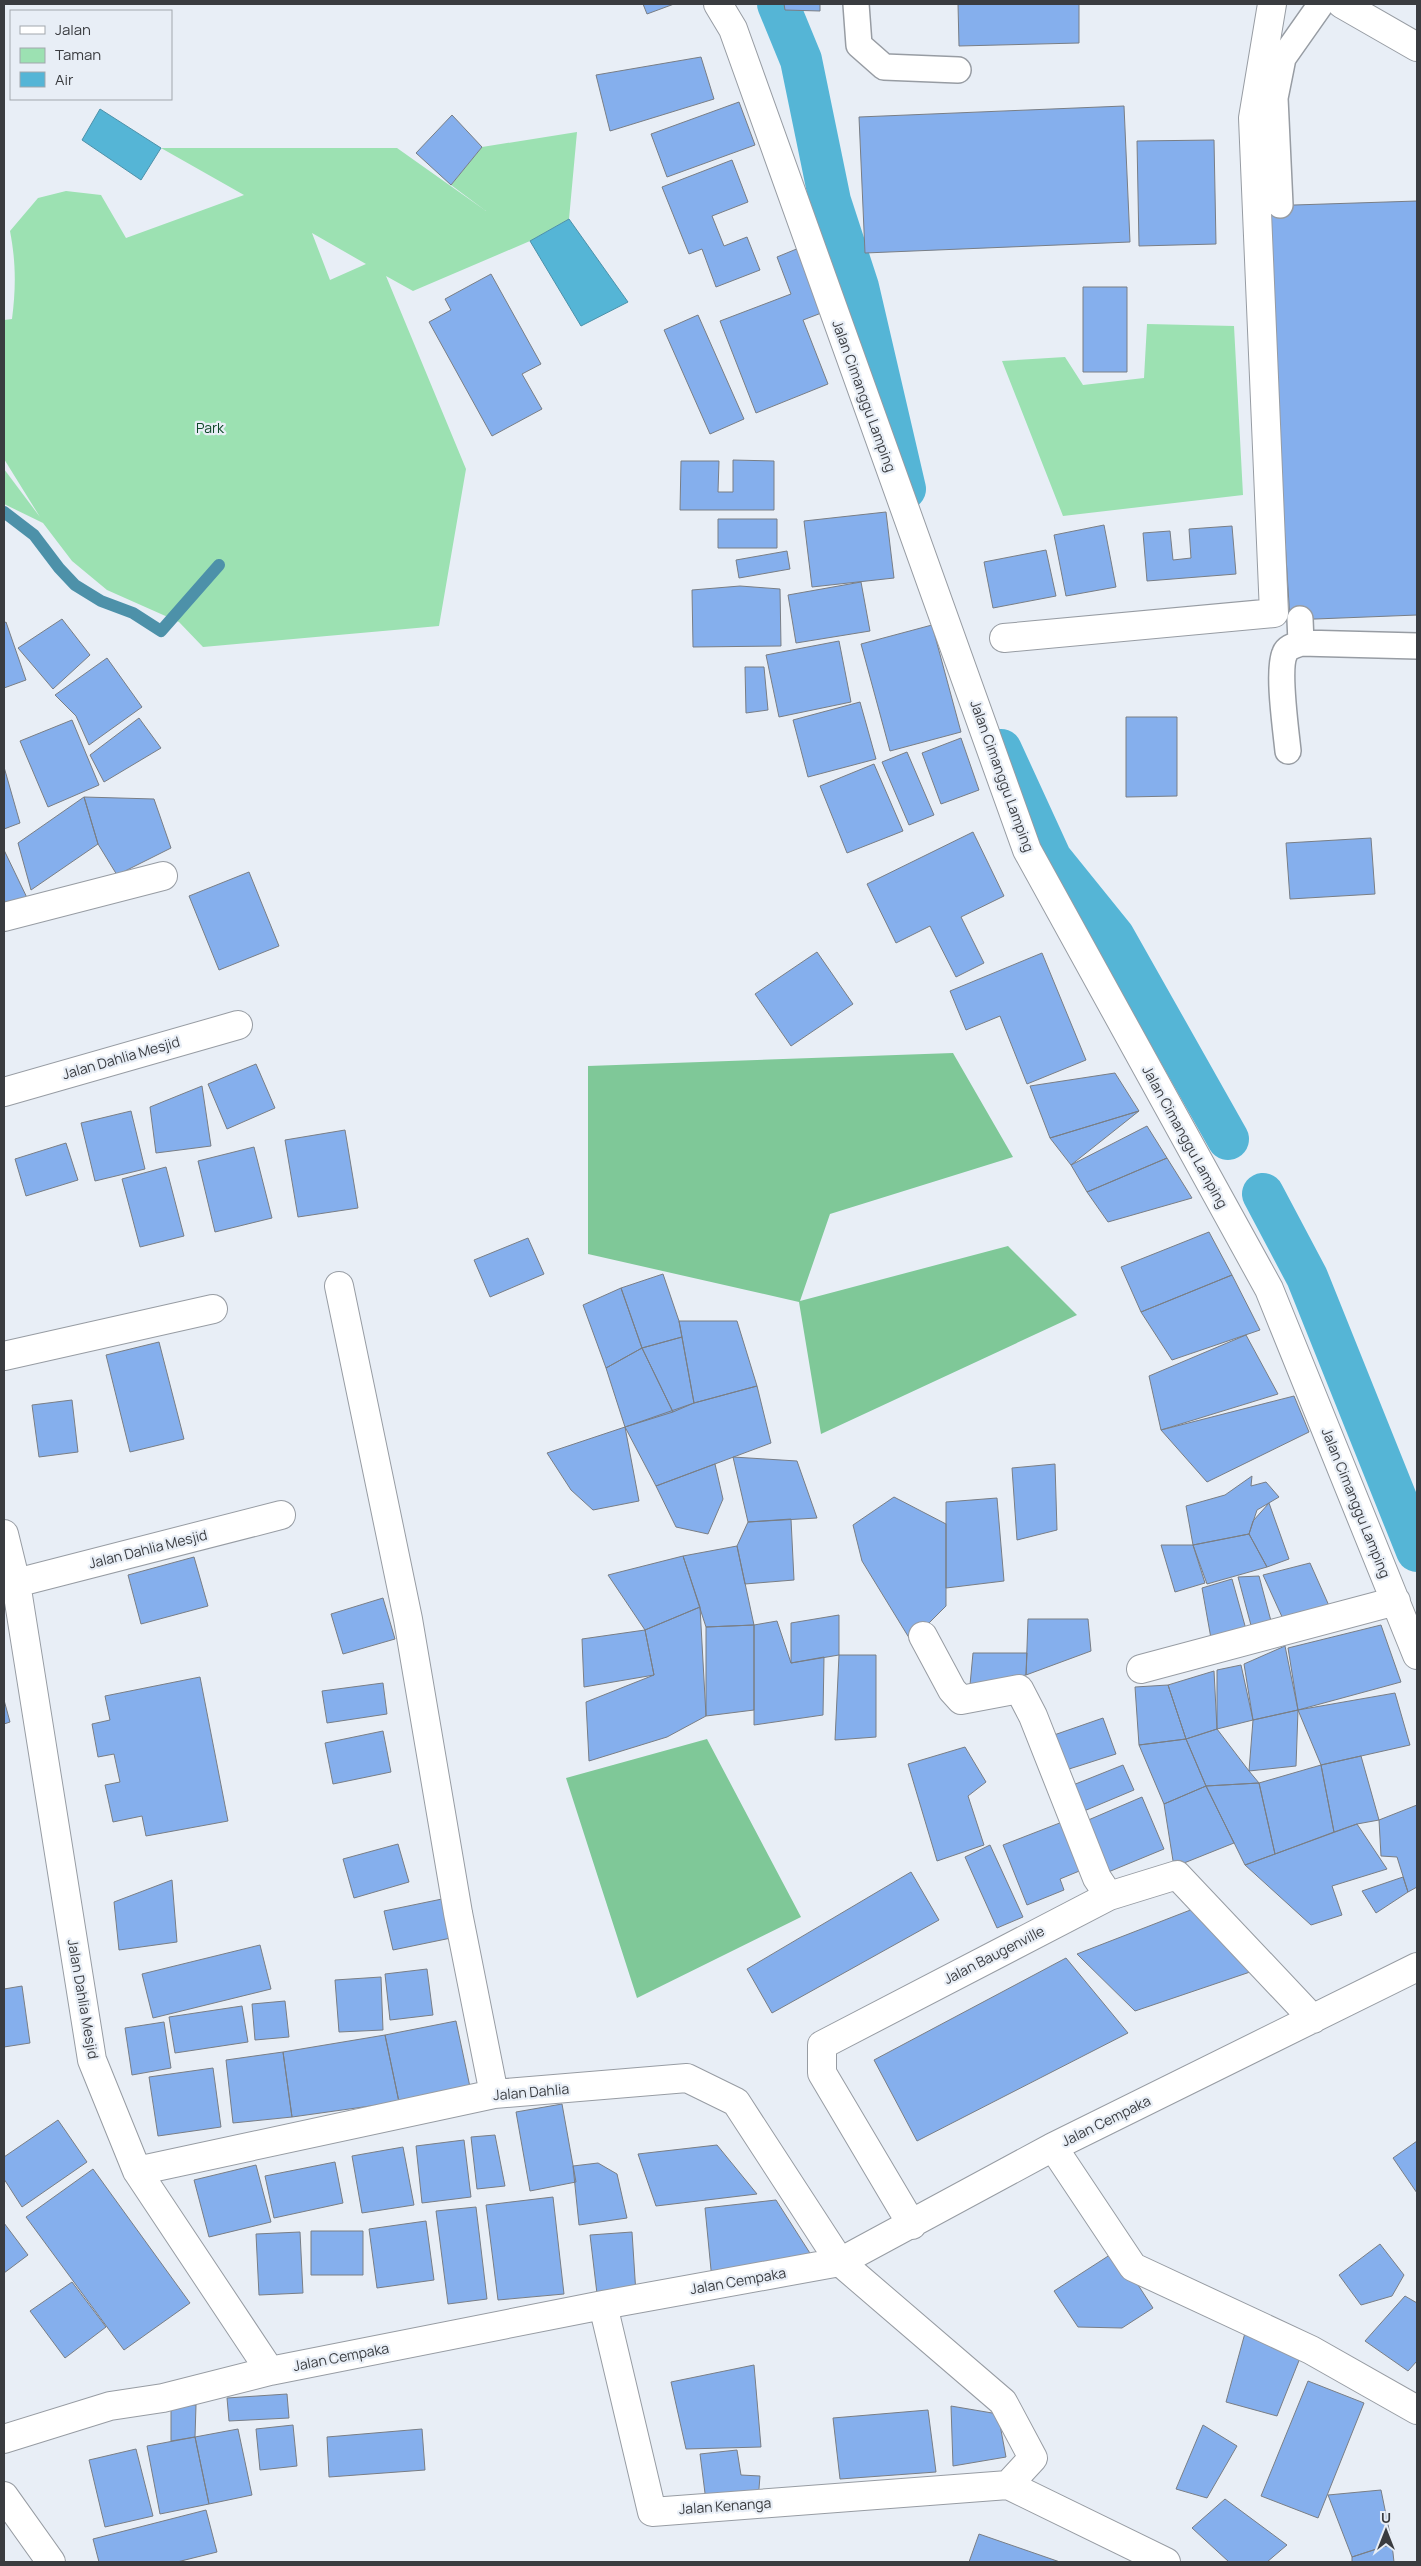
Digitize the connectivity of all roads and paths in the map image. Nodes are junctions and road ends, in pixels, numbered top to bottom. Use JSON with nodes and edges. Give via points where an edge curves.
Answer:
{"nodes":[{"id":1,"x":718,"y":4,"type":"edge"},
{"id":2,"x":856,"y":4,"type":"edge"},
{"id":3,"x":1272,"y":4,"type":"edge"},
{"id":4,"x":1321,"y":4,"type":"edge"},
{"id":5,"x":1342,"y":4,"type":"edge"},
{"id":6,"x":1417,"y":47,"type":"edge"},
{"id":7,"x":958,"y":70,"type":"dead end"},
{"id":8,"x":1280,"y":205,"type":"dead end"},
{"id":9,"x":1004,"y":638,"type":"dead end"},
{"id":10,"x":1417,"y":646,"type":"edge"},
{"id":11,"x":1288,"y":751,"type":"dead end"},
{"id":12,"x":163,"y":876,"type":"dead end"},
{"id":13,"x":4,"y":917,"type":"edge"},
{"id":14,"x":238,"y":1025,"type":"dead end"},
{"id":15,"x":4,"y":1092,"type":"edge"},
{"id":16,"x":339,"y":1286,"type":"dead end"},
{"id":17,"x":213,"y":1309,"type":"dead end"},
{"id":18,"x":4,"y":1356,"type":"edge"},
{"id":19,"x":281,"y":1515,"type":"dead end"},
{"id":20,"x":4,"y":1534,"type":"edge"},
{"id":21,"x":16,"y":1583,"type":"junction"},
{"id":22,"x":1396,"y":1601,"type":"junction"},
{"id":23,"x":924,"y":1636,"type":"dead end"},
{"id":24,"x":1417,"y":1655,"type":"edge"},
{"id":25,"x":1141,"y":1669,"type":"dead end"},
{"id":26,"x":1109,"y":1896,"type":"junction"},
{"id":27,"x":1417,"y":1967,"type":"edge"},
{"id":28,"x":1313,"y":2019,"type":"junction"},
{"id":29,"x":494,"y":2094,"type":"junction"},
{"id":30,"x":1053,"y":2147,"type":"junction"},
{"id":31,"x":137,"y":2171,"type":"junction"},
{"id":32,"x":912,"y":2225,"type":"junction"},
{"id":33,"x":840,"y":2262,"type":"junction"},
{"id":34,"x":603,"y":2305,"type":"junction"},
{"id":35,"x":270,"y":2371,"type":"junction"},
{"id":36,"x":1417,"y":2410,"type":"edge"},
{"id":37,"x":4,"y":2439,"type":"edge"},
{"id":38,"x":1008,"y":2485,"type":"junction"},
{"id":39,"x":4,"y":2496,"type":"edge"},
{"id":40,"x":51,"y":2562,"type":"edge"},
{"id":41,"x":1166,"y":2562,"type":"edge"}],
"edges":[{"from":1,"to":22,"type":"street","name":"Jalan Cimanggu Lamping","via":[[733,29],[1027,850],[1269,1290]]},
{"from":2,"to":7,"type":"lane","via":[[859,45],[884,67]]},
{"from":3,"to":9,"type":"street","via":[[1253,118],[1274,613]]},
{"from":4,"to":8,"type":"lane","via":[[1283,58],[1275,98]]},
{"from":5,"to":6,"type":"street"},
{"from":10,"to":11,"type":"lane","via":[[1301,631],[1284,654],[1282,692]]},
{"from":12,"to":13,"type":"street"},
{"from":14,"to":15,"type":"street","name":"Jalan Dahlia Mesjid"},
{"from":16,"to":29,"type":"street","via":[[408,1619],[458,1913]]},
{"from":17,"to":18,"type":"street"},
{"from":19,"to":21,"type":"street","name":"Jalan Dahlia Mesjid"},
{"from":20,"to":21,"type":"street","name":"Jalan Dahlia Mesjid"},
{"from":21,"to":31,"type":"street","name":"Jalan Dahlia Mesjid","via":[[92,2060]]},
{"from":22,"to":24,"type":"street","name":"Jalan Cimanggu Lamping"},
{"from":22,"to":25,"type":"street"},
{"from":23,"to":26,"type":"street","via":[[952,1690],[961,1700],[1019,1689],[1037,1725],[1097,1878]]},
{"from":26,"to":28,"type":"street","name":"Jalan Baugenville","via":[[1177,1875]]},
{"from":26,"to":32,"type":"street","name":"Jalan Baugenville","via":[[822,2045],[822,2072]]},
{"from":27,"to":28,"type":"street","name":"Jalan Cempaka"},
{"from":28,"to":30,"type":"street","name":"Jalan Cempaka"},
{"from":29,"to":31,"type":"street","name":"Jalan Dahlia"},
{"from":29,"to":33,"type":"street","name":"Jalan Dahlia","via":[[687,2078],[736,2102]]},
{"from":30,"to":32,"type":"street","name":"Jalan Cempaka"},
{"from":30,"to":36,"type":"street","via":[[1133,2267],[1311,2350]]},
{"from":31,"to":35,"type":"street","name":"Jalan Dahlia Mesjid"},
{"from":32,"to":33,"type":"street","name":"Jalan Cempaka"},
{"from":33,"to":34,"type":"street","name":"Jalan Cempaka"},
{"from":33,"to":38,"type":"street","via":[[1003,2402],[1033,2458]]},
{"from":34,"to":35,"type":"street","name":"Jalan Cempaka"},
{"from":34,"to":38,"type":"street","name":"Jalan Kenanga","via":[[652,2512]]},
{"from":35,"to":37,"type":"street","name":"Jalan Cempaka","via":[[163,2398],[110,2406]]},
{"from":38,"to":41,"type":"street"},
{"from":39,"to":40,"type":"street"}]}
